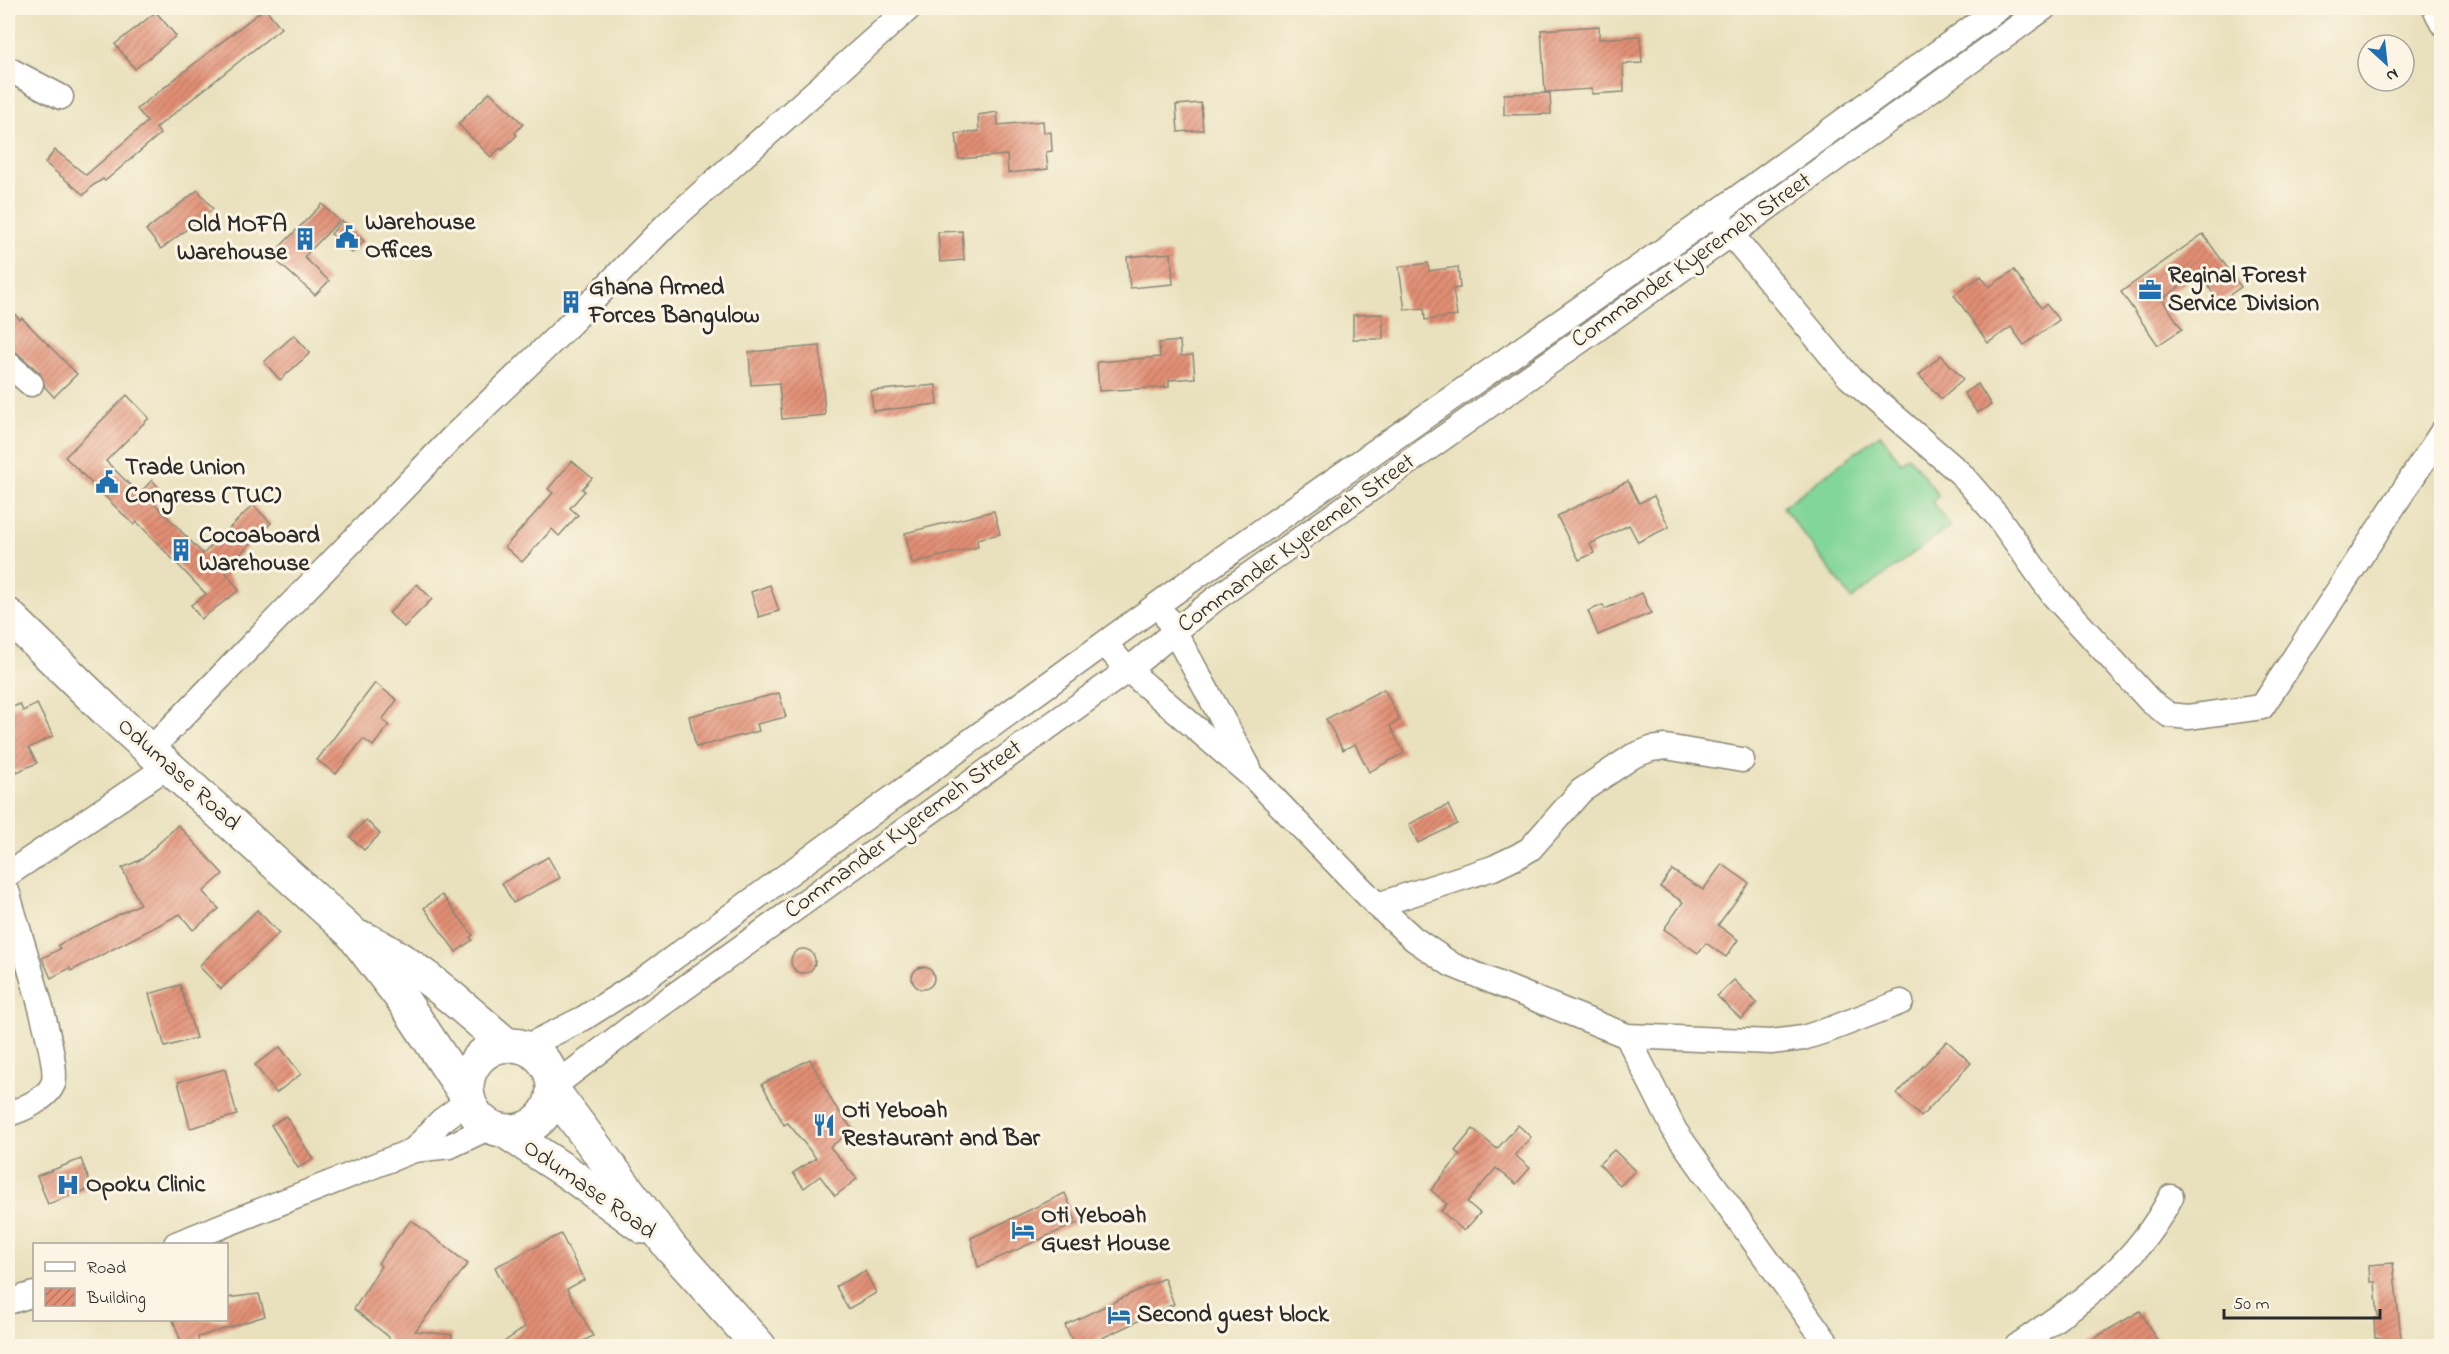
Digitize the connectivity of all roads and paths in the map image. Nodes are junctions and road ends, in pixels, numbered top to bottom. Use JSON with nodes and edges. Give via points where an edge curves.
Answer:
{"nodes":[{"id":1,"x":909,"y":8,"type":"edge"},
{"id":2,"x":1999,"y":8,"type":"edge"},
{"id":3,"x":2435,"y":8,"type":"edge"},
{"id":4,"x":2034,"y":11,"type":"edge"},
{"id":5,"x":2442,"y":23,"type":"edge"},
{"id":6,"x":8,"y":69,"type":"edge"},
{"id":7,"x":61,"y":97,"type":"dead end"},
{"id":8,"x":1715,"y":214,"type":"junction"},
{"id":9,"x":1730,"y":235,"type":"junction"},
{"id":10,"x":8,"y":364,"type":"edge"},
{"id":11,"x":31,"y":384,"type":"dead end"},
{"id":12,"x":2442,"y":432,"type":"edge"},
{"id":13,"x":1157,"y":605,"type":"junction"},
{"id":14,"x":8,"y":615,"type":"edge"},
{"id":15,"x":1176,"y":631,"type":"junction"},
{"id":16,"x":1105,"y":644,"type":"junction"},
{"id":17,"x":1128,"y":670,"type":"junction"},
{"id":18,"x":159,"y":758,"type":"junction"},
{"id":19,"x":1742,"y":760,"type":"dead end"},
{"id":20,"x":1255,"y":779,"type":"junction"},
{"id":21,"x":8,"y":874,"type":"edge"},
{"id":22,"x":8,"y":894,"type":"edge"},
{"id":23,"x":1377,"y":905,"type":"junction"},
{"id":24,"x":351,"y":932,"type":"junction"},
{"id":25,"x":1901,"y":1002,"type":"dead end"},
{"id":26,"x":1627,"y":1036,"type":"junction"},
{"id":27,"x":517,"y":1046,"type":"junction"},
{"id":28,"x":554,"y":1089,"type":"junction"},
{"id":29,"x":468,"y":1099,"type":"junction"},
{"id":30,"x":8,"y":1114,"type":"edge"},
{"id":31,"x":498,"y":1129,"type":"junction"},
{"id":32,"x":414,"y":1150,"type":"junction"},
{"id":33,"x":2171,"y":1197,"type":"dead end"},
{"id":34,"x":181,"y":1243,"type":"edge"},
{"id":35,"x":671,"y":1248,"type":"junction"},
{"id":36,"x":33,"y":1294,"type":"edge"},
{"id":37,"x":8,"y":1302,"type":"edge"},
{"id":38,"x":759,"y":1347,"type":"edge"},
{"id":39,"x":1829,"y":1347,"type":"edge"},
{"id":40,"x":2016,"y":1347,"type":"edge"}],
"edges":[{"from":1,"to":18,"type":"street","via":[[667,224],[452,438]]},
{"from":2,"to":8,"type":"street","name":"Commander Kyeremeh Street"},
{"from":3,"to":5,"type":"street"},
{"from":4,"to":9,"type":"street","name":"Commander Kyeremeh Street"},
{"from":6,"to":7,"type":"street"},
{"from":8,"to":9,"type":"street"},
{"from":8,"to":13,"type":"street","name":"Commander Kyeremeh Street"},
{"from":9,"to":12,"type":"street","via":[[1849,377],[1960,473],[1998,517],[2054,596],[2135,686],[2169,715],[2188,717],[2262,707]]},
{"from":9,"to":15,"type":"street","name":"Commander Kyeremeh Street","via":[[1215,599]]},
{"from":10,"to":11,"type":"street"},
{"from":13,"to":15,"type":"street"},
{"from":13,"to":16,"type":"street","name":"Commander Kyeremeh Street"},
{"from":14,"to":18,"type":"main road","name":"Odumase Road"},
{"from":15,"to":17,"type":"street","name":"Commander Kyeremeh Street"},
{"from":15,"to":20,"type":"street"},
{"from":16,"to":17,"type":"street"},
{"from":16,"to":27,"type":"street","name":"Commander Kyeremeh Street","via":[[639,983],[584,1018]]},
{"from":17,"to":20,"type":"street"},
{"from":17,"to":28,"type":"street","name":"Commander Kyeremeh Street","via":[[658,1007]]},
{"from":18,"to":21,"type":"street"},
{"from":18,"to":24,"type":"main road","name":"Odumase Road"},
{"from":19,"to":23,"type":"street","via":[[1666,747],[1633,756],[1581,791],[1530,849],[1518,856],[1493,868]]},
{"from":20,"to":23,"type":"street"},
{"from":22,"to":30,"type":"street","via":[[48,1037],[54,1076],[53,1085],[42,1098]]},
{"from":23,"to":26,"type":"street","via":[[1414,939],[1452,964]]},
{"from":24,"to":27,"type":"main road","name":"Odumase Road","via":[[406,963]]},
{"from":24,"to":29,"type":"main road","name":"Odumase Road","via":[[403,1000]]},
{"from":25,"to":26,"type":"street","via":[[1812,1035],[1771,1042]]},
{"from":26,"to":39,"type":"street","via":[[1676,1131]]},
{"from":27,"to":28,"type":"main road","via":[[546,1062]]},
{"from":27,"to":29,"type":"main road","via":[[493,1048],[480,1057],[471,1069]]},
{"from":28,"to":31,"type":"main road","via":[[549,1108],[538,1122],[523,1130]]},
{"from":28,"to":35,"type":"main road","name":"Odumase Road"},
{"from":29,"to":31,"type":"main road","via":[[476,1116]]},
{"from":29,"to":32,"type":"street"},
{"from":31,"to":32,"type":"street","via":[[450,1146]]},
{"from":31,"to":35,"type":"main road","name":"Odumase Road","via":[[567,1172]]},
{"from":32,"to":34,"type":"street"},
{"from":33,"to":40,"type":"street","via":[[2129,1260],[2096,1290]]},
{"from":35,"to":38,"type":"main road","name":"Odumase Road"},
{"from":36,"to":37,"type":"street"}]}
